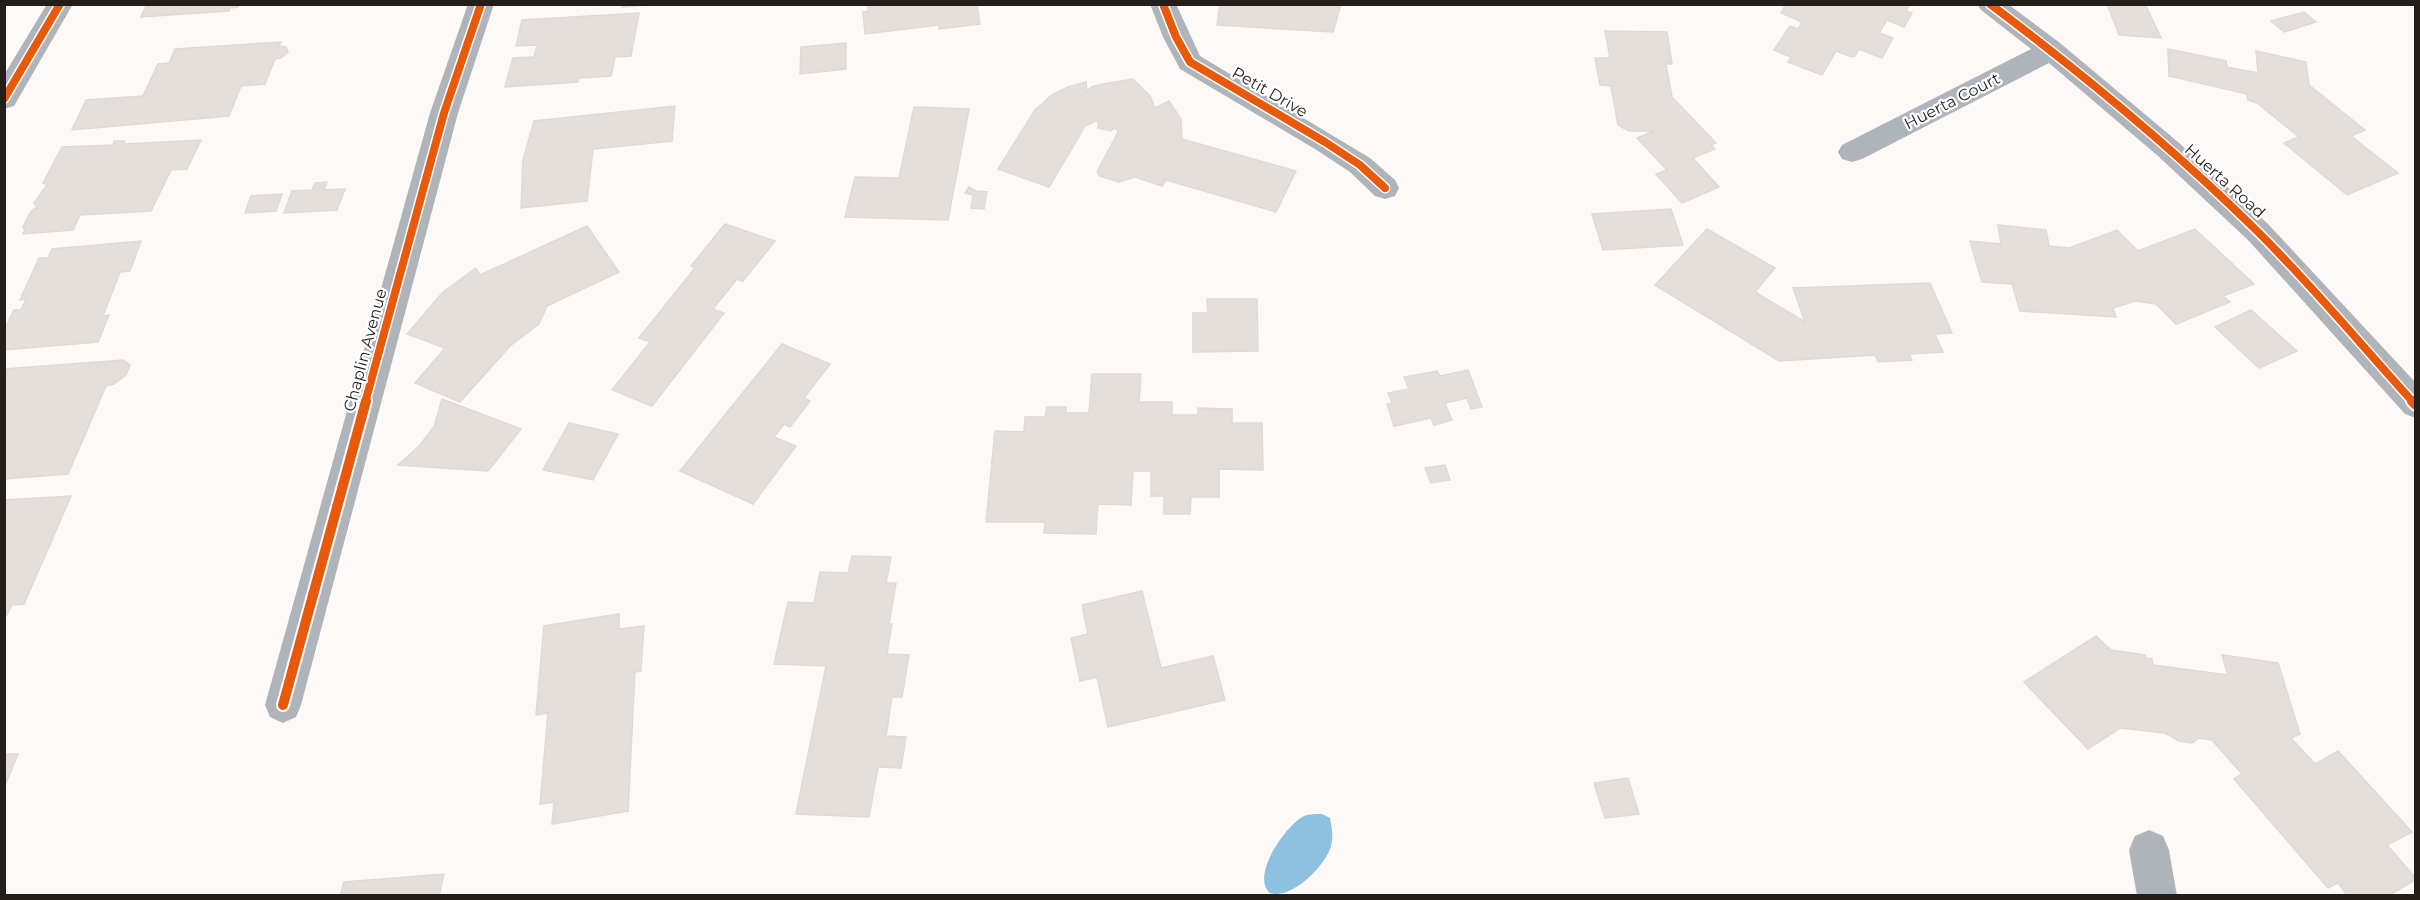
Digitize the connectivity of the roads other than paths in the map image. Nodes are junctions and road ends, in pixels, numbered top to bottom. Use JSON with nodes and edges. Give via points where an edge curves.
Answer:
{"nodes":[{"id":1,"x":60,"y":4,"type":"edge"},
{"id":2,"x":481,"y":4,"type":"edge"},
{"id":3,"x":1163,"y":4,"type":"edge"},
{"id":4,"x":1990,"y":4,"type":"edge"},
{"id":5,"x":2051,"y":50,"type":"junction"},
{"id":6,"x":4,"y":99,"type":"edge"},
{"id":7,"x":1852,"y":152,"type":"dead end"},
{"id":8,"x":1385,"y":188,"type":"dead end"},
{"id":9,"x":2415,"y":405,"type":"edge"},
{"id":10,"x":283,"y":705,"type":"dead end"},
{"id":11,"x":2149,"y":850,"type":"dead end"},
{"id":12,"x":2157,"y":896,"type":"edge"}],
"edges":[{"from":1,"to":6,"type":"street"},
{"from":2,"to":10,"type":"street","name":"Chaplin Avenue","via":[[444,113]]},
{"from":3,"to":8,"type":"street","name":"Petit Drive","via":[[1190,62],[1325,142],[1360,165]]},
{"from":4,"to":5,"type":"street","name":"Huerta Road"},
{"from":5,"to":7,"type":"street","name":"Huerta Court"},
{"from":5,"to":9,"type":"street","name":"Huerta Road","via":[[2258,232]]},
{"from":11,"to":12,"type":"street"}]}
